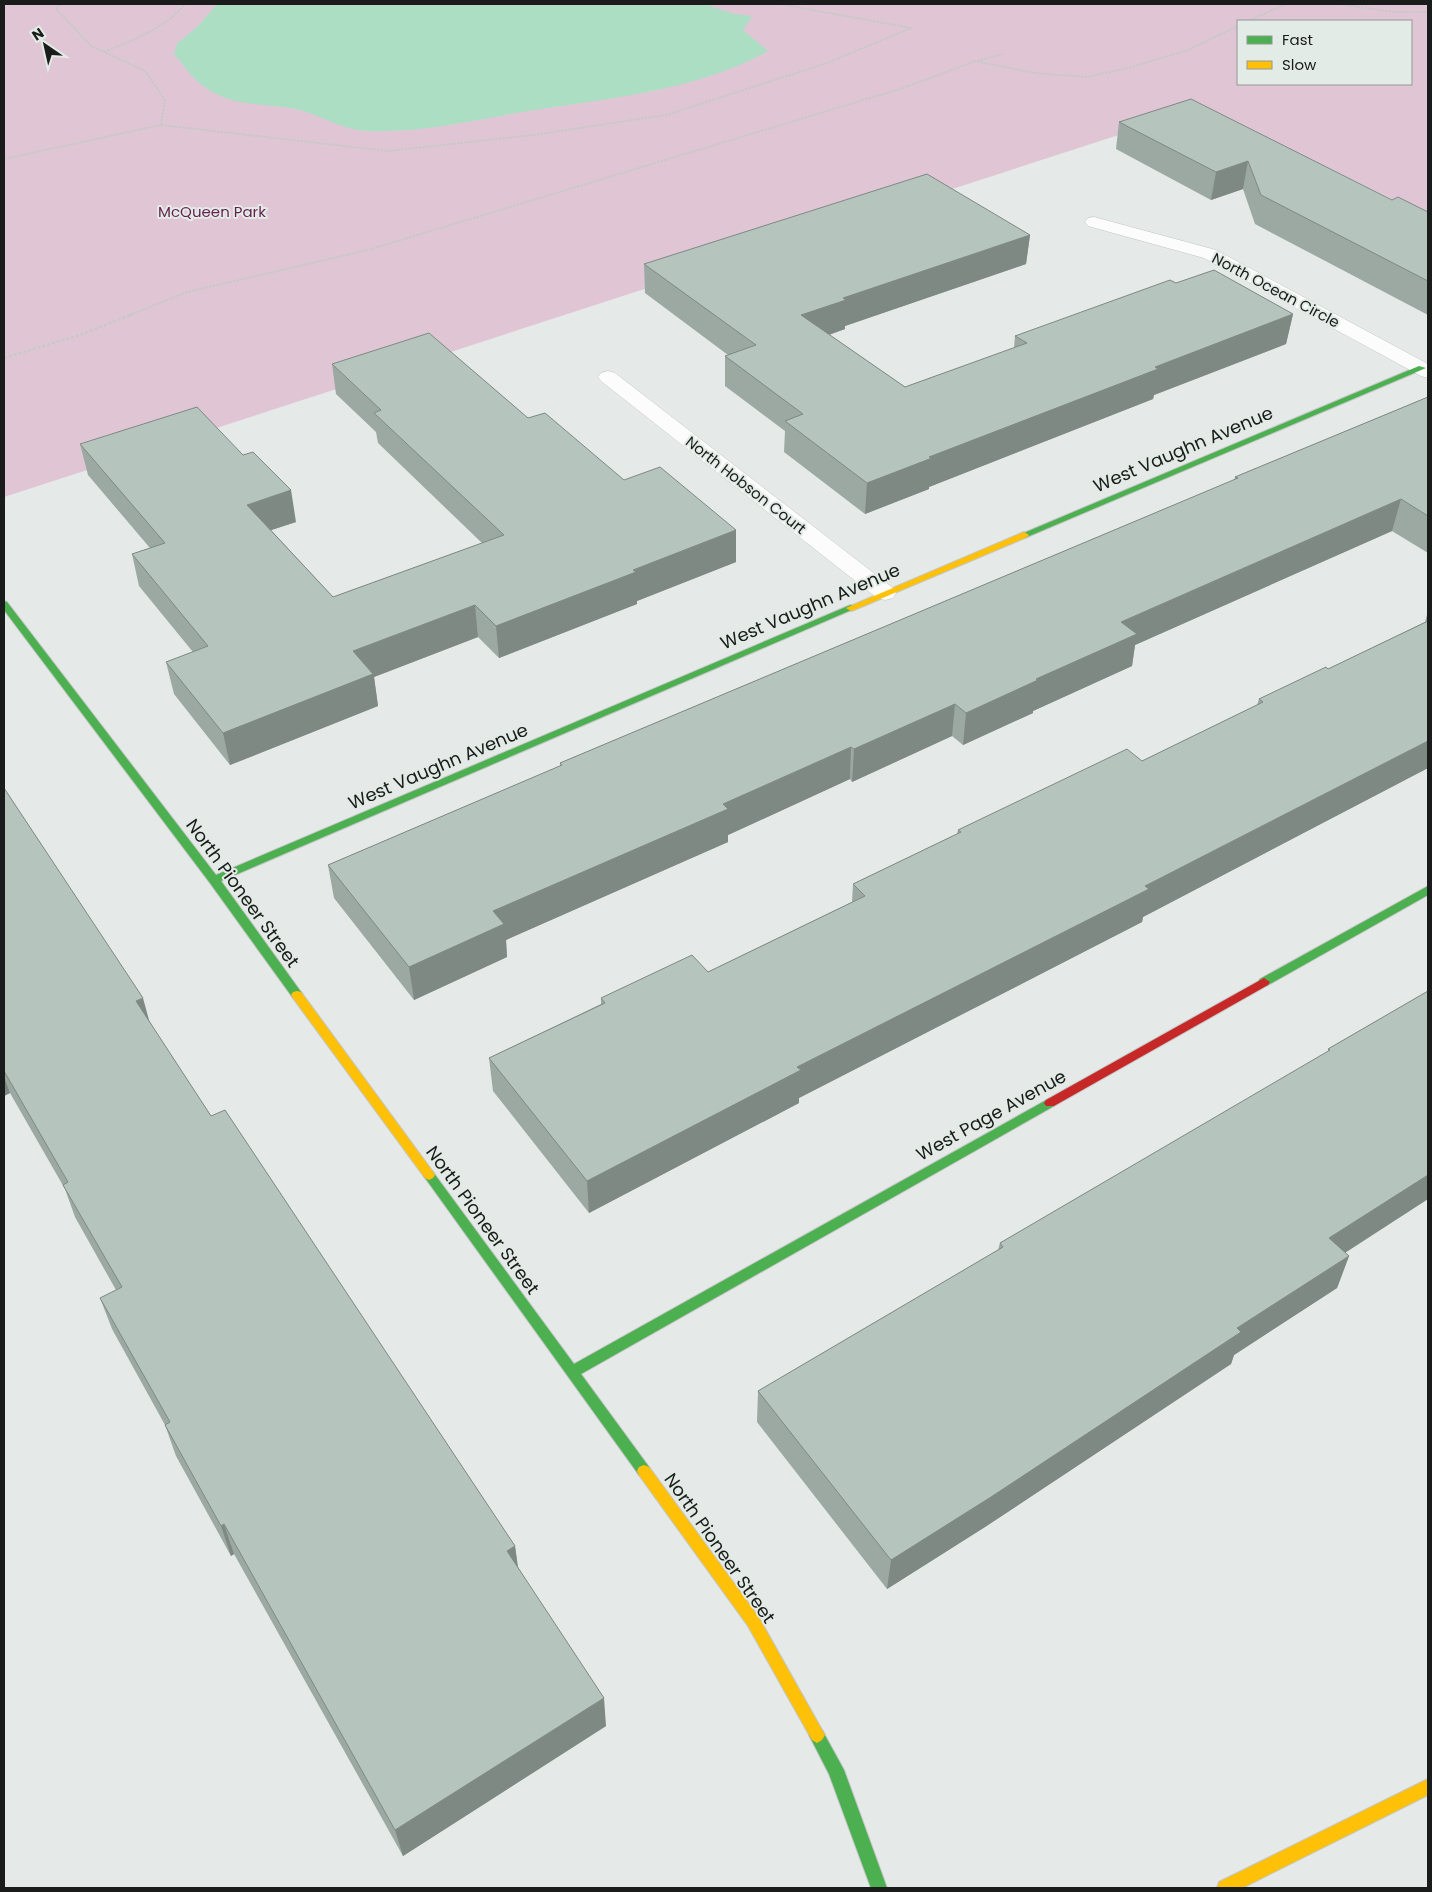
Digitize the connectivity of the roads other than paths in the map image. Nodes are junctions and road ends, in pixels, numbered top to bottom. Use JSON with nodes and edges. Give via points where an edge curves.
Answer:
{"nodes":[{"id":1,"x":1094,"y":222,"type":"dead end"},
{"id":2,"x":1425,"y":370,"type":"edge"},
{"id":3,"x":608,"y":377,"type":"dead end"},
{"id":4,"x":885,"y":593,"type":"junction"},
{"id":5,"x":4,"y":604,"type":"edge"},
{"id":6,"x":214,"y":880,"type":"junction"},
{"id":7,"x":1428,"y":890,"type":"edge"},
{"id":8,"x":572,"y":1372,"type":"junction"},
{"id":9,"x":1428,"y":1786,"type":"edge"},
{"id":10,"x":878,"y":1888,"type":"edge"},
{"id":11,"x":1225,"y":1888,"type":"edge"}],
"edges":[{"from":1,"to":2,"type":"street","name":"North Ocean Circle","via":[[1210,254]]},
{"from":2,"to":4,"type":"street","name":"West Vaughn Avenue"},
{"from":3,"to":4,"type":"street","name":"North Hobson Court"},
{"from":4,"to":6,"type":"street","name":"West Vaughn Avenue"},
{"from":5,"to":6,"type":"street","name":"North Pioneer Street"},
{"from":6,"to":8,"type":"street","name":"North Pioneer Street"},
{"from":7,"to":8,"type":"street","name":"West Page Avenue"},
{"from":8,"to":10,"type":"street","name":"North Pioneer Street","via":[[753,1621],[836,1770]]},
{"from":9,"to":11,"type":"street"}]}
